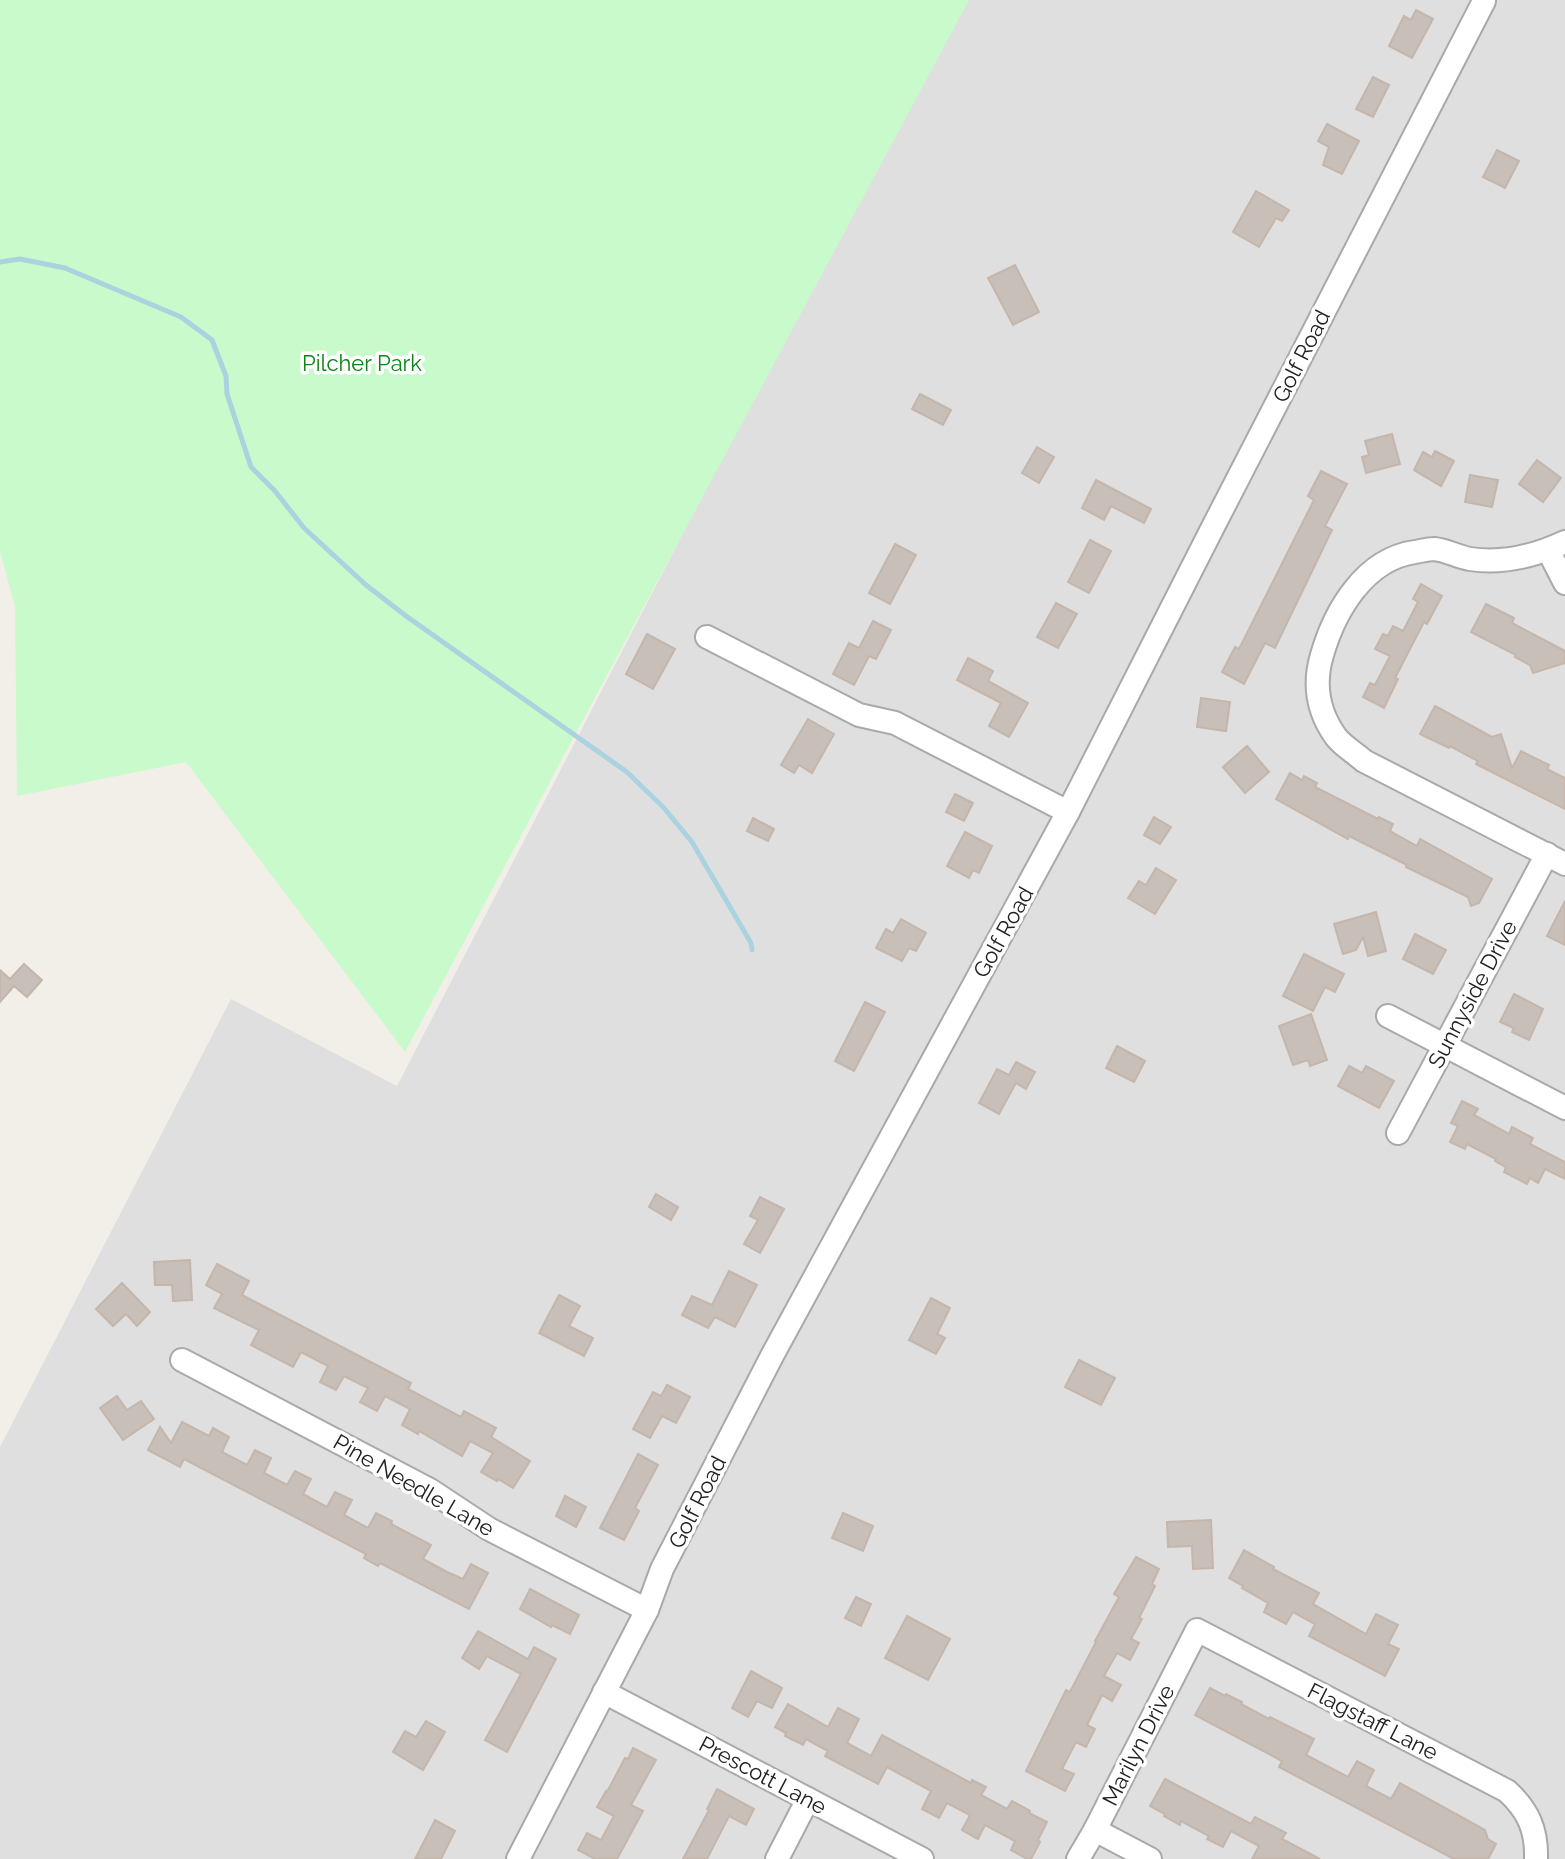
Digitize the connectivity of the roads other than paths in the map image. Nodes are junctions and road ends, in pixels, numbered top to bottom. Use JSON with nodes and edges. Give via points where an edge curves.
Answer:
{"nodes":[{"id":1,"x":1484,"y":1,"type":"edge"},
{"id":2,"x":1557,"y":546,"type":"edge"},
{"id":3,"x":1565,"y":583,"type":"edge"},
{"id":4,"x":707,"y":637,"type":"dead end"},
{"id":5,"x":1068,"y":812,"type":"junction"},
{"id":6,"x":1556,"y":859,"type":"edge"},
{"id":7,"x":1388,"y":1016,"type":"dead end"},
{"id":8,"x":1445,"y":1046,"type":"junction"},
{"id":9,"x":1565,"y":1108,"type":"edge"},
{"id":10,"x":1398,"y":1133,"type":"dead end"},
{"id":11,"x":182,"y":1360,"type":"dead end"},
{"id":12,"x":647,"y":1610,"type":"junction"},
{"id":13,"x":1197,"y":1630,"type":"joint"},
{"id":14,"x":604,"y":1692,"type":"junction"},
{"id":15,"x":808,"y":1799,"type":"junction"},
{"id":16,"x":1095,"y":1830,"type":"junction"},
{"id":17,"x":518,"y":1859,"type":"edge"},
{"id":18,"x":777,"y":1859,"type":"edge"},
{"id":19,"x":922,"y":1859,"type":"edge"},
{"id":20,"x":1078,"y":1859,"type":"edge"},
{"id":21,"x":1150,"y":1859,"type":"edge"},
{"id":22,"x":1536,"y":1859,"type":"edge"}],
"edges":[{"from":1,"to":5,"type":"street","name":"Golf Road"},
{"from":2,"to":3,"type":"street"},
{"from":2,"to":6,"type":"street","via":[[1503,561],[1433,549],[1399,554],[1350,594],[1328,634],[1317,671],[1320,708],[1337,738],[1364,761]]},
{"from":4,"to":5,"type":"street","via":[[859,715],[895,723]]},
{"from":5,"to":12,"type":"street","name":"Golf Road","via":[[773,1354],[662,1569]]},
{"from":6,"to":8,"type":"street","name":"Sunnyside Drive"},
{"from":7,"to":8,"type":"street"},
{"from":8,"to":9,"type":"street"},
{"from":8,"to":10,"type":"street","name":"Sunnyside Drive"},
{"from":11,"to":12,"type":"street","name":"Pine Needle Lane"},
{"from":12,"to":14,"type":"street","name":"Golf Road"},
{"from":13,"to":16,"type":"street","name":"Marilyn Drive"},
{"from":13,"to":22,"type":"street","name":"Flagstaff Lane","via":[[1507,1791],[1534,1829]]},
{"from":14,"to":15,"type":"street","name":"Prescott Lane"},
{"from":14,"to":17,"type":"street","name":"Golf Road"},
{"from":15,"to":18,"type":"street"},
{"from":15,"to":19,"type":"street","name":"Prescott Lane"},
{"from":16,"to":20,"type":"street","name":"Marilyn Drive"},
{"from":16,"to":21,"type":"street"}]}
